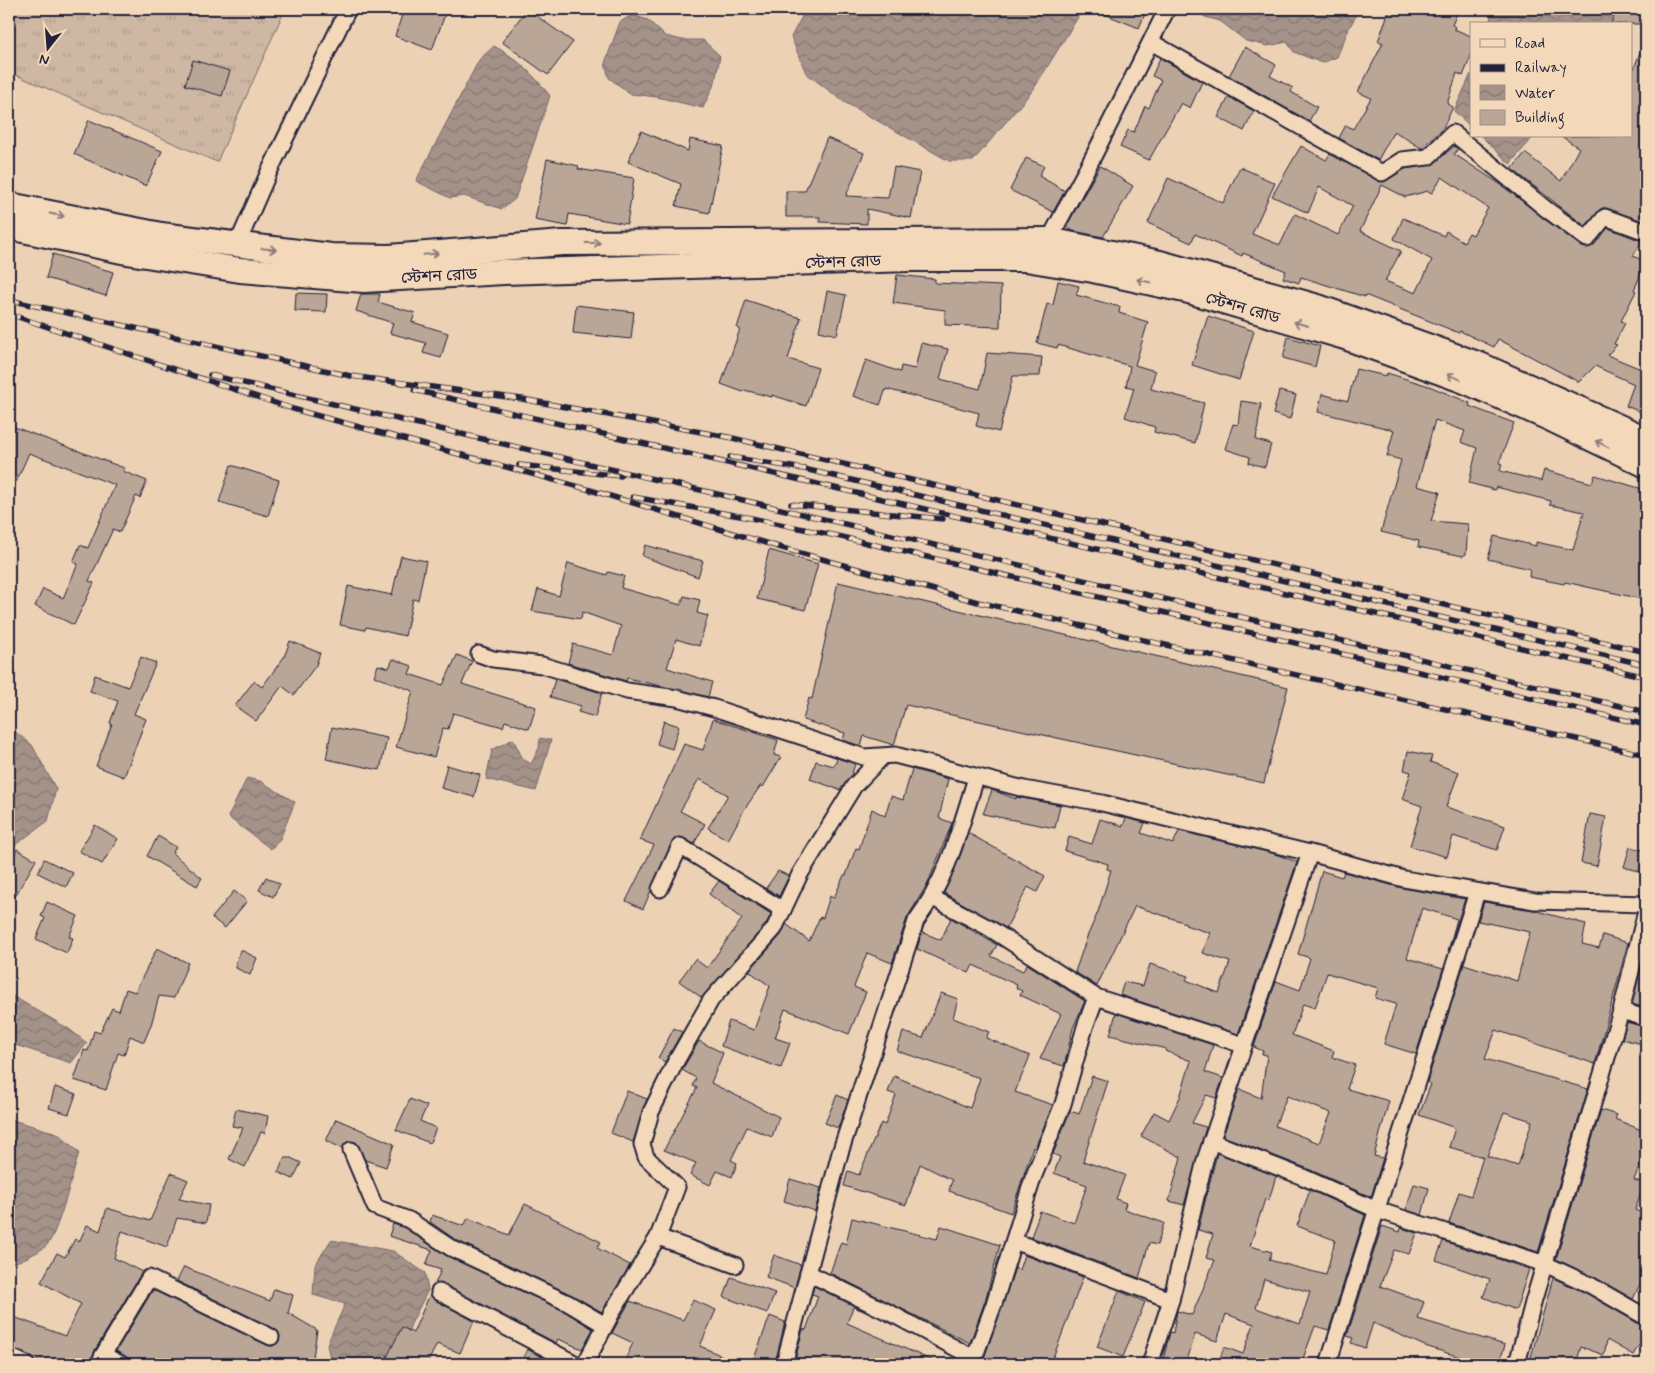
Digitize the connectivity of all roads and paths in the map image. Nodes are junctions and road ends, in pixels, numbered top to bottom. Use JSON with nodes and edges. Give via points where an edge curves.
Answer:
{"nodes":[{"id":1,"x":348,"y":9,"type":"edge"},
{"id":2,"x":1167,"y":9,"type":"edge"},
{"id":3,"x":1151,"y":42,"type":"junction"},
{"id":4,"x":9,"y":205,"type":"edge"},
{"id":5,"x":9,"y":227,"type":"edge"},
{"id":6,"x":1646,"y":232,"type":"edge"},
{"id":7,"x":1049,"y":240,"type":"junction"},
{"id":8,"x":237,"y":245,"type":"junction"},
{"id":9,"x":1646,"y":439,"type":"edge"},
{"id":10,"x":1646,"y":465,"type":"edge"},
{"id":11,"x":479,"y":654,"type":"dead end"},
{"id":12,"x":881,"y":758,"type":"junction"},
{"id":13,"x":976,"y":778,"type":"junction"},
{"id":14,"x":1310,"y":853,"type":"junction"},
{"id":15,"x":660,"y":889,"type":"dead end"},
{"id":16,"x":1478,"y":892,"type":"junction"},
{"id":17,"x":933,"y":898,"type":"junction"},
{"id":18,"x":1646,"y":904,"type":"edge"},
{"id":19,"x":783,"y":910,"type":"junction"},
{"id":20,"x":1646,"y":911,"type":"edge"},
{"id":21,"x":1644,"y":928,"type":"edge"},
{"id":22,"x":1096,"y":997,"type":"junction"},
{"id":23,"x":1621,"y":1011,"type":"junction"},
{"id":24,"x":1646,"y":1018,"type":"edge"},
{"id":25,"x":1243,"y":1045,"type":"junction"},
{"id":26,"x":1211,"y":1141,"type":"junction"},
{"id":27,"x":351,"y":1150,"type":"dead end"},
{"id":28,"x":1377,"y":1210,"type":"junction"},
{"id":29,"x":658,"y":1237,"type":"junction"},
{"id":30,"x":1014,"y":1241,"type":"junction"},
{"id":31,"x":1544,"y":1264,"type":"junction"},
{"id":32,"x":735,"y":1265,"type":"dead end"},
{"id":33,"x":808,"y":1273,"type":"junction"},
{"id":34,"x":439,"y":1292,"type":"dead end"},
{"id":35,"x":1171,"y":1300,"type":"junction"},
{"id":36,"x":1644,"y":1316,"type":"dead end"},
{"id":37,"x":605,"y":1325,"type":"junction"},
{"id":38,"x":271,"y":1336,"type":"dead end"},
{"id":39,"x":9,"y":1356,"type":"edge"},
{"id":40,"x":101,"y":1360,"type":"edge"},
{"id":41,"x":973,"y":1361,"type":"edge"},
{"id":42,"x":1155,"y":1363,"type":"edge"},
{"id":43,"x":26,"y":1364,"type":"edge"},
{"id":44,"x":121,"y":1364,"type":"edge"},
{"id":45,"x":576,"y":1364,"type":"edge"},
{"id":46,"x":585,"y":1364,"type":"edge"},
{"id":47,"x":784,"y":1364,"type":"edge"},
{"id":48,"x":1328,"y":1364,"type":"edge"},
{"id":49,"x":1517,"y":1364,"type":"edge"}],
"edges":[{"from":1,"to":8,"type":"street"},
{"from":2,"to":3,"type":"street"},
{"from":3,"to":6,"type":"street","via":[[1382,173],[1402,160],[1428,157],[1453,133],[1587,238],[1605,217]]},
{"from":3,"to":7,"type":"street"},
{"from":4,"to":8,"type":"main road","name":"স্টেশন রোড","one_way":true,"via":[[161,236]]},
{"from":10,"to":5,"type":"main road","name":"স্টেশন রোড","one_way":true,"via":[[1465,381],[1345,337],[1189,291],[1026,259],[910,259],[504,272],[364,280],[240,270],[127,252]]},
{"from":8,"to":7,"type":"main road","name":"স্টেশন রোড","one_way":true,"via":[[331,256],[389,257],[562,243]]},
{"from":7,"to":9,"type":"main road","name":"স্টেশন রোড","via":[[1160,263],[1318,307],[1480,365]]},
{"from":11,"to":12,"type":"street","via":[[493,659],[542,665],[627,691],[676,698],[864,757]]},
{"from":12,"to":13,"type":"street","via":[[895,755]]},
{"from":12,"to":19,"type":"street","via":[[854,786],[800,874]]},
{"from":13,"to":14,"type":"street","via":[[1102,803]]},
{"from":13,"to":17,"type":"street","via":[[955,846]]},
{"from":14,"to":16,"type":"street","via":[[1404,879]]},
{"from":14,"to":25,"type":"street"},
{"from":15,"to":19,"type":"street","via":[[680,846]]},
{"from":16,"to":18,"type":"street","via":[[1535,901]]},
{"from":16,"to":28,"type":"street"},
{"from":17,"to":22,"type":"street","via":[[989,928]]},
{"from":17,"to":33,"type":"street","via":[[916,921],[840,1153]]},
{"from":19,"to":29,"type":"street","via":[[774,929],[711,1000],[651,1112],[642,1144],[646,1157],[677,1187]]},
{"from":20,"to":21,"type":"street"},
{"from":21,"to":23,"type":"street"},
{"from":22,"to":25,"type":"street"},
{"from":22,"to":30,"type":"street","via":[[1064,1104],[1033,1178]]},
{"from":23,"to":24,"type":"street"},
{"from":23,"to":31,"type":"street"},
{"from":25,"to":26,"type":"street"},
{"from":26,"to":28,"type":"street"},
{"from":26,"to":35,"type":"street"},
{"from":27,"to":37,"type":"street","via":[[375,1206],[409,1220],[451,1248],[568,1303]]},
{"from":28,"to":31,"type":"street"},
{"from":28,"to":48,"type":"street"},
{"from":29,"to":32,"type":"street"},
{"from":29,"to":37,"type":"street"},
{"from":30,"to":35,"type":"street"},
{"from":30,"to":41,"type":"street"},
{"from":31,"to":36,"type":"street","via":[[1590,1285]]},
{"from":31,"to":49,"type":"street"},
{"from":33,"to":41,"type":"street","via":[[894,1315]]},
{"from":33,"to":47,"type":"street"},
{"from":34,"to":45,"type":"street"},
{"from":35,"to":42,"type":"street"},
{"from":37,"to":46,"type":"street"},
{"from":38,"to":40,"type":"street","via":[[149,1278]]},
{"from":39,"to":43,"type":"street"},
{"from":40,"to":44,"type":"street"}]}
